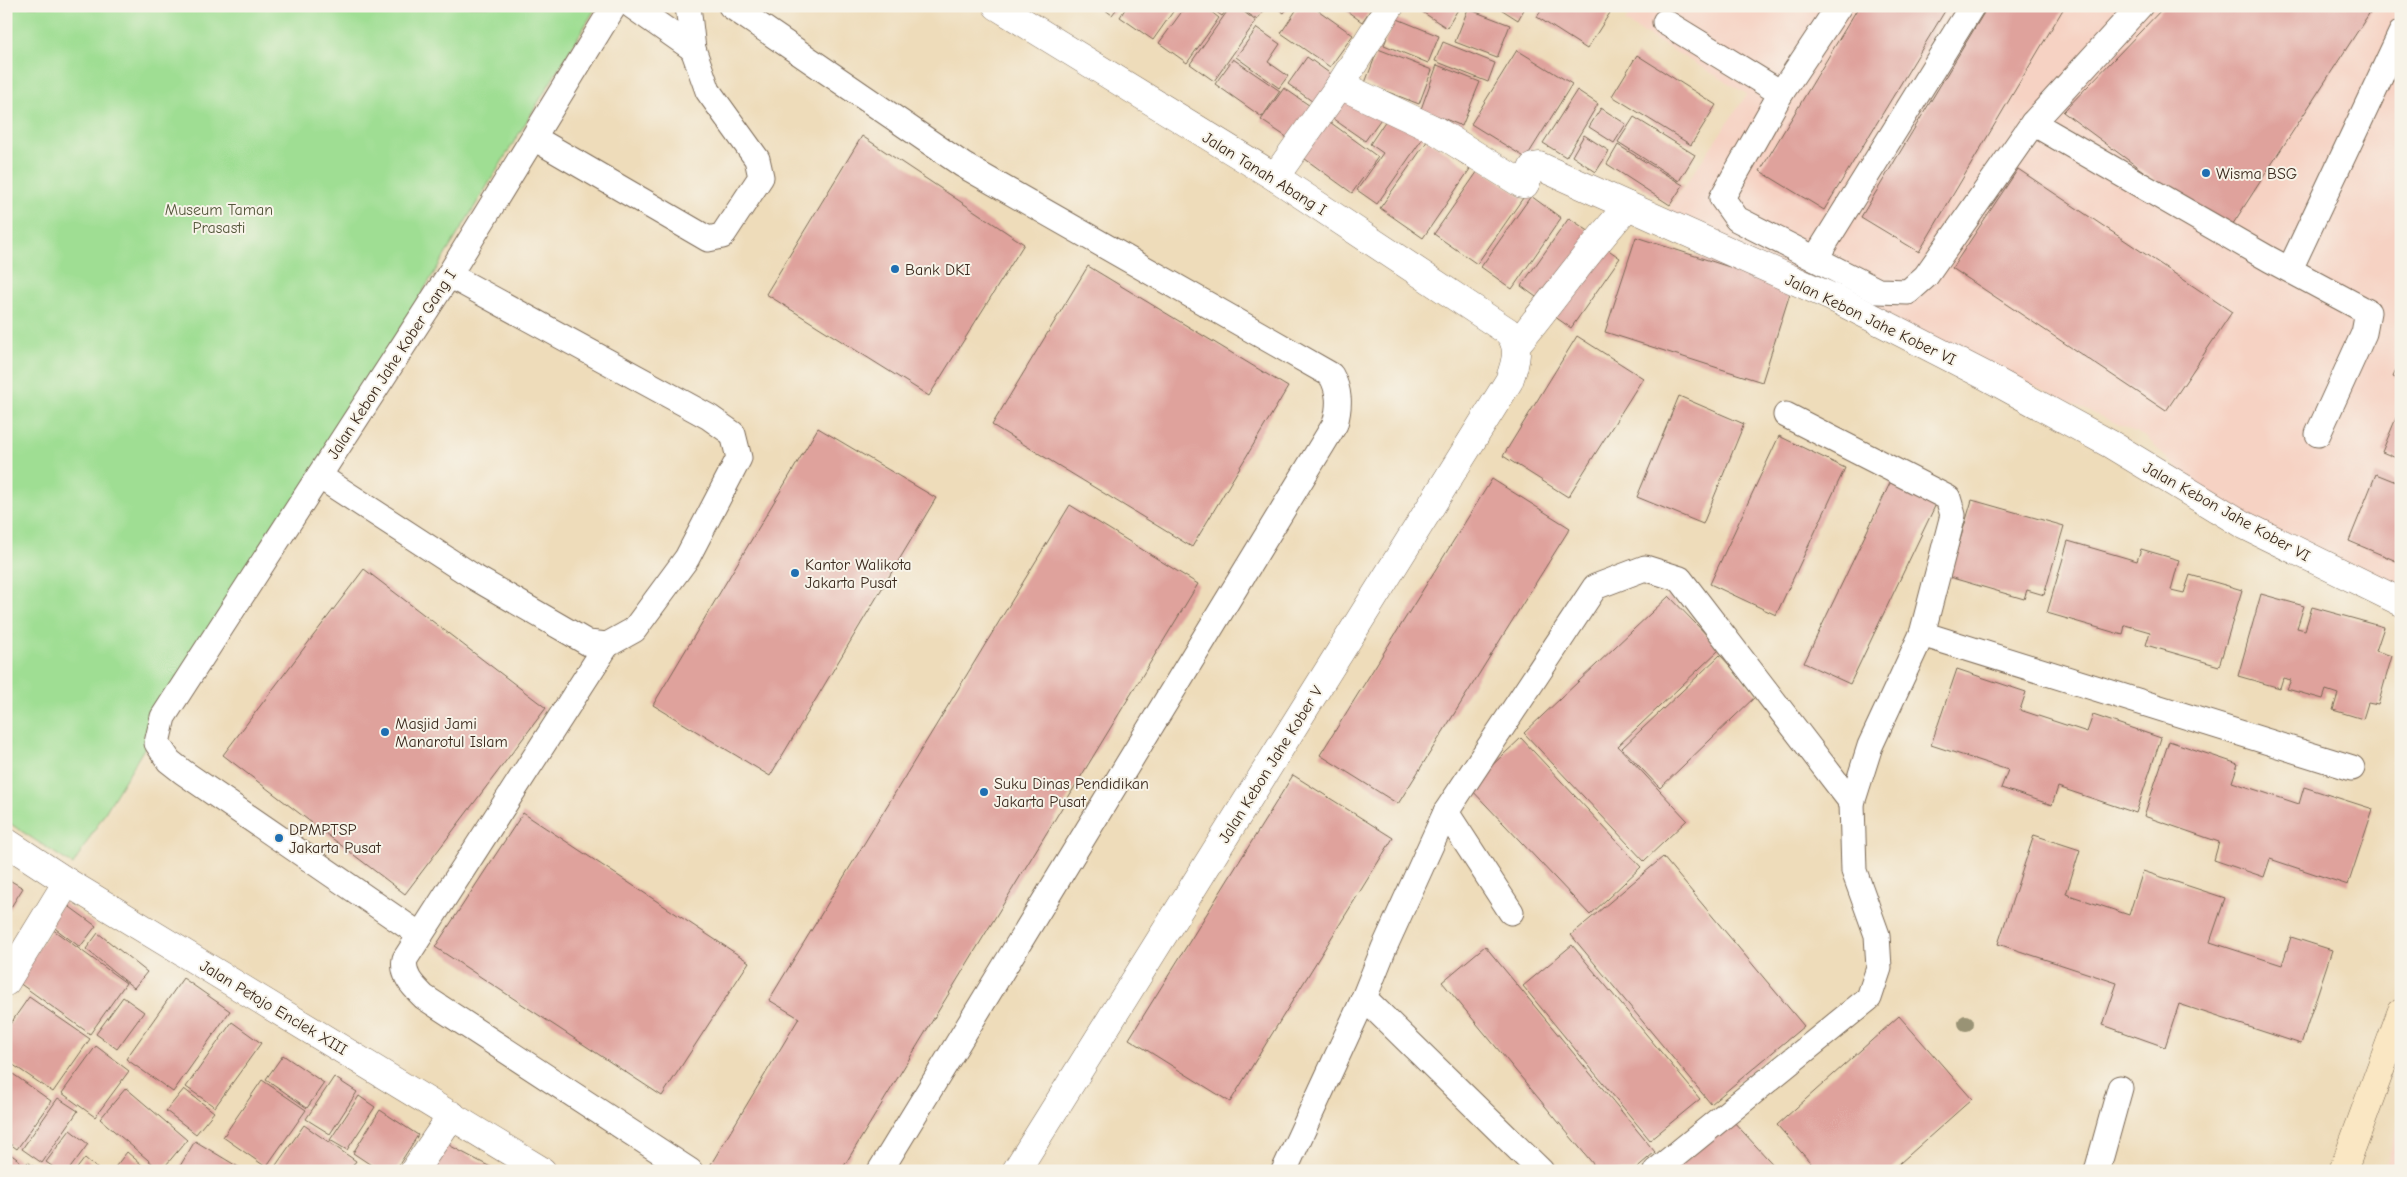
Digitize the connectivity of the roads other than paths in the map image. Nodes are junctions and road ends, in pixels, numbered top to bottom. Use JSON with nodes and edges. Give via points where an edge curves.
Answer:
{"nodes":[{"id":1,"x":614,"y":6,"type":"edge"},
{"id":2,"x":632,"y":6,"type":"edge"},
{"id":3,"x":688,"y":6,"type":"edge"},
{"id":4,"x":731,"y":6,"type":"edge"},
{"id":5,"x":997,"y":6,"type":"edge"},
{"id":6,"x":1390,"y":6,"type":"edge"},
{"id":7,"x":1839,"y":6,"type":"edge"},
{"id":8,"x":1972,"y":6,"type":"edge"},
{"id":9,"x":2140,"y":6,"type":"edge"},
{"id":10,"x":1665,"y":22,"type":"dead end"},
{"id":11,"x":2401,"y":33,"type":"edge"},
{"id":12,"x":693,"y":49,"type":"junction"},
{"id":13,"x":1340,"y":85,"type":"junction"},
{"id":14,"x":1781,"y":94,"type":"junction"},
{"id":15,"x":2033,"y":123,"type":"junction"},
{"id":16,"x":534,"y":138,"type":"junction"},
{"id":17,"x":1275,"y":177,"type":"junction"},
{"id":18,"x":1628,"y":206,"type":"junction"},
{"id":19,"x":1815,"y":259,"type":"junction"},
{"id":20,"x":2290,"y":268,"type":"junction"},
{"id":21,"x":449,"y":275,"type":"junction"},
{"id":22,"x":1516,"y":350,"type":"junction"},
{"id":23,"x":1786,"y":415,"type":"dead end"},
{"id":24,"x":2318,"y":434,"type":"dead end"},
{"id":25,"x":319,"y":476,"type":"junction"},
{"id":26,"x":2401,"y":602,"type":"edge"},
{"id":27,"x":1922,"y":634,"type":"junction"},
{"id":28,"x":607,"y":645,"type":"junction"},
{"id":29,"x":2352,"y":768,"type":"dead end"},
{"id":30,"x":1852,"y":803,"type":"junction"},
{"id":31,"x":1446,"y":812,"type":"junction"},
{"id":32,"x":6,"y":842,"type":"edge"},
{"id":33,"x":67,"y":882,"type":"junction"},
{"id":34,"x":1511,"y":912,"type":"dead end"},
{"id":35,"x":420,"y":936,"type":"junction"},
{"id":36,"x":6,"y":982,"type":"edge"},
{"id":37,"x":1364,"y":998,"type":"junction"},
{"id":38,"x":2401,"y":1013,"type":"edge"},
{"id":39,"x":2120,"y":1088,"type":"dead end"},
{"id":40,"x":452,"y":1115,"type":"junction"},
{"id":41,"x":884,"y":1169,"type":"edge"},
{"id":42,"x":414,"y":1171,"type":"edge"},
{"id":43,"x":542,"y":1171,"type":"edge"},
{"id":44,"x":690,"y":1171,"type":"edge"},
{"id":45,"x":1016,"y":1171,"type":"edge"},
{"id":46,"x":1284,"y":1171,"type":"edge"},
{"id":47,"x":1541,"y":1171,"type":"edge"},
{"id":48,"x":1656,"y":1171,"type":"edge"},
{"id":49,"x":2098,"y":1171,"type":"edge"},
{"id":50,"x":2343,"y":1171,"type":"edge"}],
"edges":[{"from":1,"to":16,"type":"lane","name":"Jalan Kebon Jahe Kober Gang I"},
{"from":2,"to":12,"type":"lane"},
{"from":3,"to":12,"type":"lane"},
{"from":4,"to":41,"type":"lane","via":[[963,165],[1331,375],[1337,386],[1339,409],[1335,424]]},
{"from":5,"to":17,"type":"street","name":"Jalan Tanah Abang I"},
{"from":6,"to":13,"type":"street"},
{"from":7,"to":14,"type":"lane"},
{"from":8,"to":19,"type":"lane"},
{"from":9,"to":15,"type":"lane"},
{"from":10,"to":14,"type":"lane"},
{"from":11,"to":20,"type":"lane"},
{"from":12,"to":16,"type":"lane","via":[[708,91],[757,159],[761,177],[722,236],[708,238]]},
{"from":13,"to":17,"type":"street"},
{"from":13,"to":18,"type":"street","name":"Jalan Kebon Jahe Kober VI","via":[[1435,130],[1522,184],[1536,166]]},
{"from":14,"to":19,"type":"lane","via":[[1722,198],[1737,220]]},
{"from":15,"to":19,"type":"lane","via":[[1926,276],[1908,292],[1878,291]]},
{"from":15,"to":20,"type":"lane"},
{"from":16,"to":21,"type":"lane","name":"Jalan Kebon Jahe Kober Gang I"},
{"from":17,"to":22,"type":"street","name":"Jalan Tanah Abang I","via":[[1508,331]]},
{"from":18,"to":22,"type":"street","via":[[1594,243]]},
{"from":18,"to":26,"type":"street","name":"Jalan Kebon Jahe Kober VI","via":[[1847,305],[1984,375],[2112,445],[2244,525]]},
{"from":20,"to":24,"type":"lane","via":[[2368,312],[2364,333]]},
{"from":21,"to":25,"type":"lane","name":"Jalan Kebon Jahe Kober Gang I"},
{"from":21,"to":28,"type":"lane","via":[[709,417],[733,434],[739,458],[688,558],[634,630]]},
{"from":22,"to":45,"type":"street","name":"Jalan Kebon Jahe Kober V","via":[[1509,381]]},
{"from":23,"to":27,"type":"lane","via":[[1948,498],[1953,515]]},
{"from":25,"to":28,"type":"lane","via":[[474,578],[588,643]]},
{"from":25,"to":35,"type":"lane","name":"Jalan Kebon Jahe Kober Gang I","via":[[163,717],[157,743],[169,760]]},
{"from":27,"to":29,"type":"lane"},
{"from":27,"to":30,"type":"lane","via":[[1870,746]]},
{"from":28,"to":35,"type":"lane"},
{"from":30,"to":31,"type":"lane","via":[[1680,578],[1644,568],[1595,587]]},
{"from":30,"to":48,"type":"lane","via":[[1854,871],[1877,936],[1880,968],[1869,998]]},
{"from":31,"to":34,"type":"lane"},
{"from":31,"to":37,"type":"lane"},
{"from":32,"to":33,"type":"street","name":"Jalan Petojo Enclek XIII"},
{"from":33,"to":36,"type":"street"},
{"from":33,"to":40,"type":"street","name":"Jalan Petojo Enclek XIII"},
{"from":35,"to":44,"type":"lane","via":[[404,959],[404,965],[410,983],[424,997]]},
{"from":37,"to":46,"type":"lane"},
{"from":37,"to":47,"type":"lane"},
{"from":38,"to":50,"type":"street"},
{"from":39,"to":49,"type":"lane"},
{"from":40,"to":42,"type":"street"},
{"from":40,"to":43,"type":"street","name":"Jalan Petojo Enclek XIII"}]}
